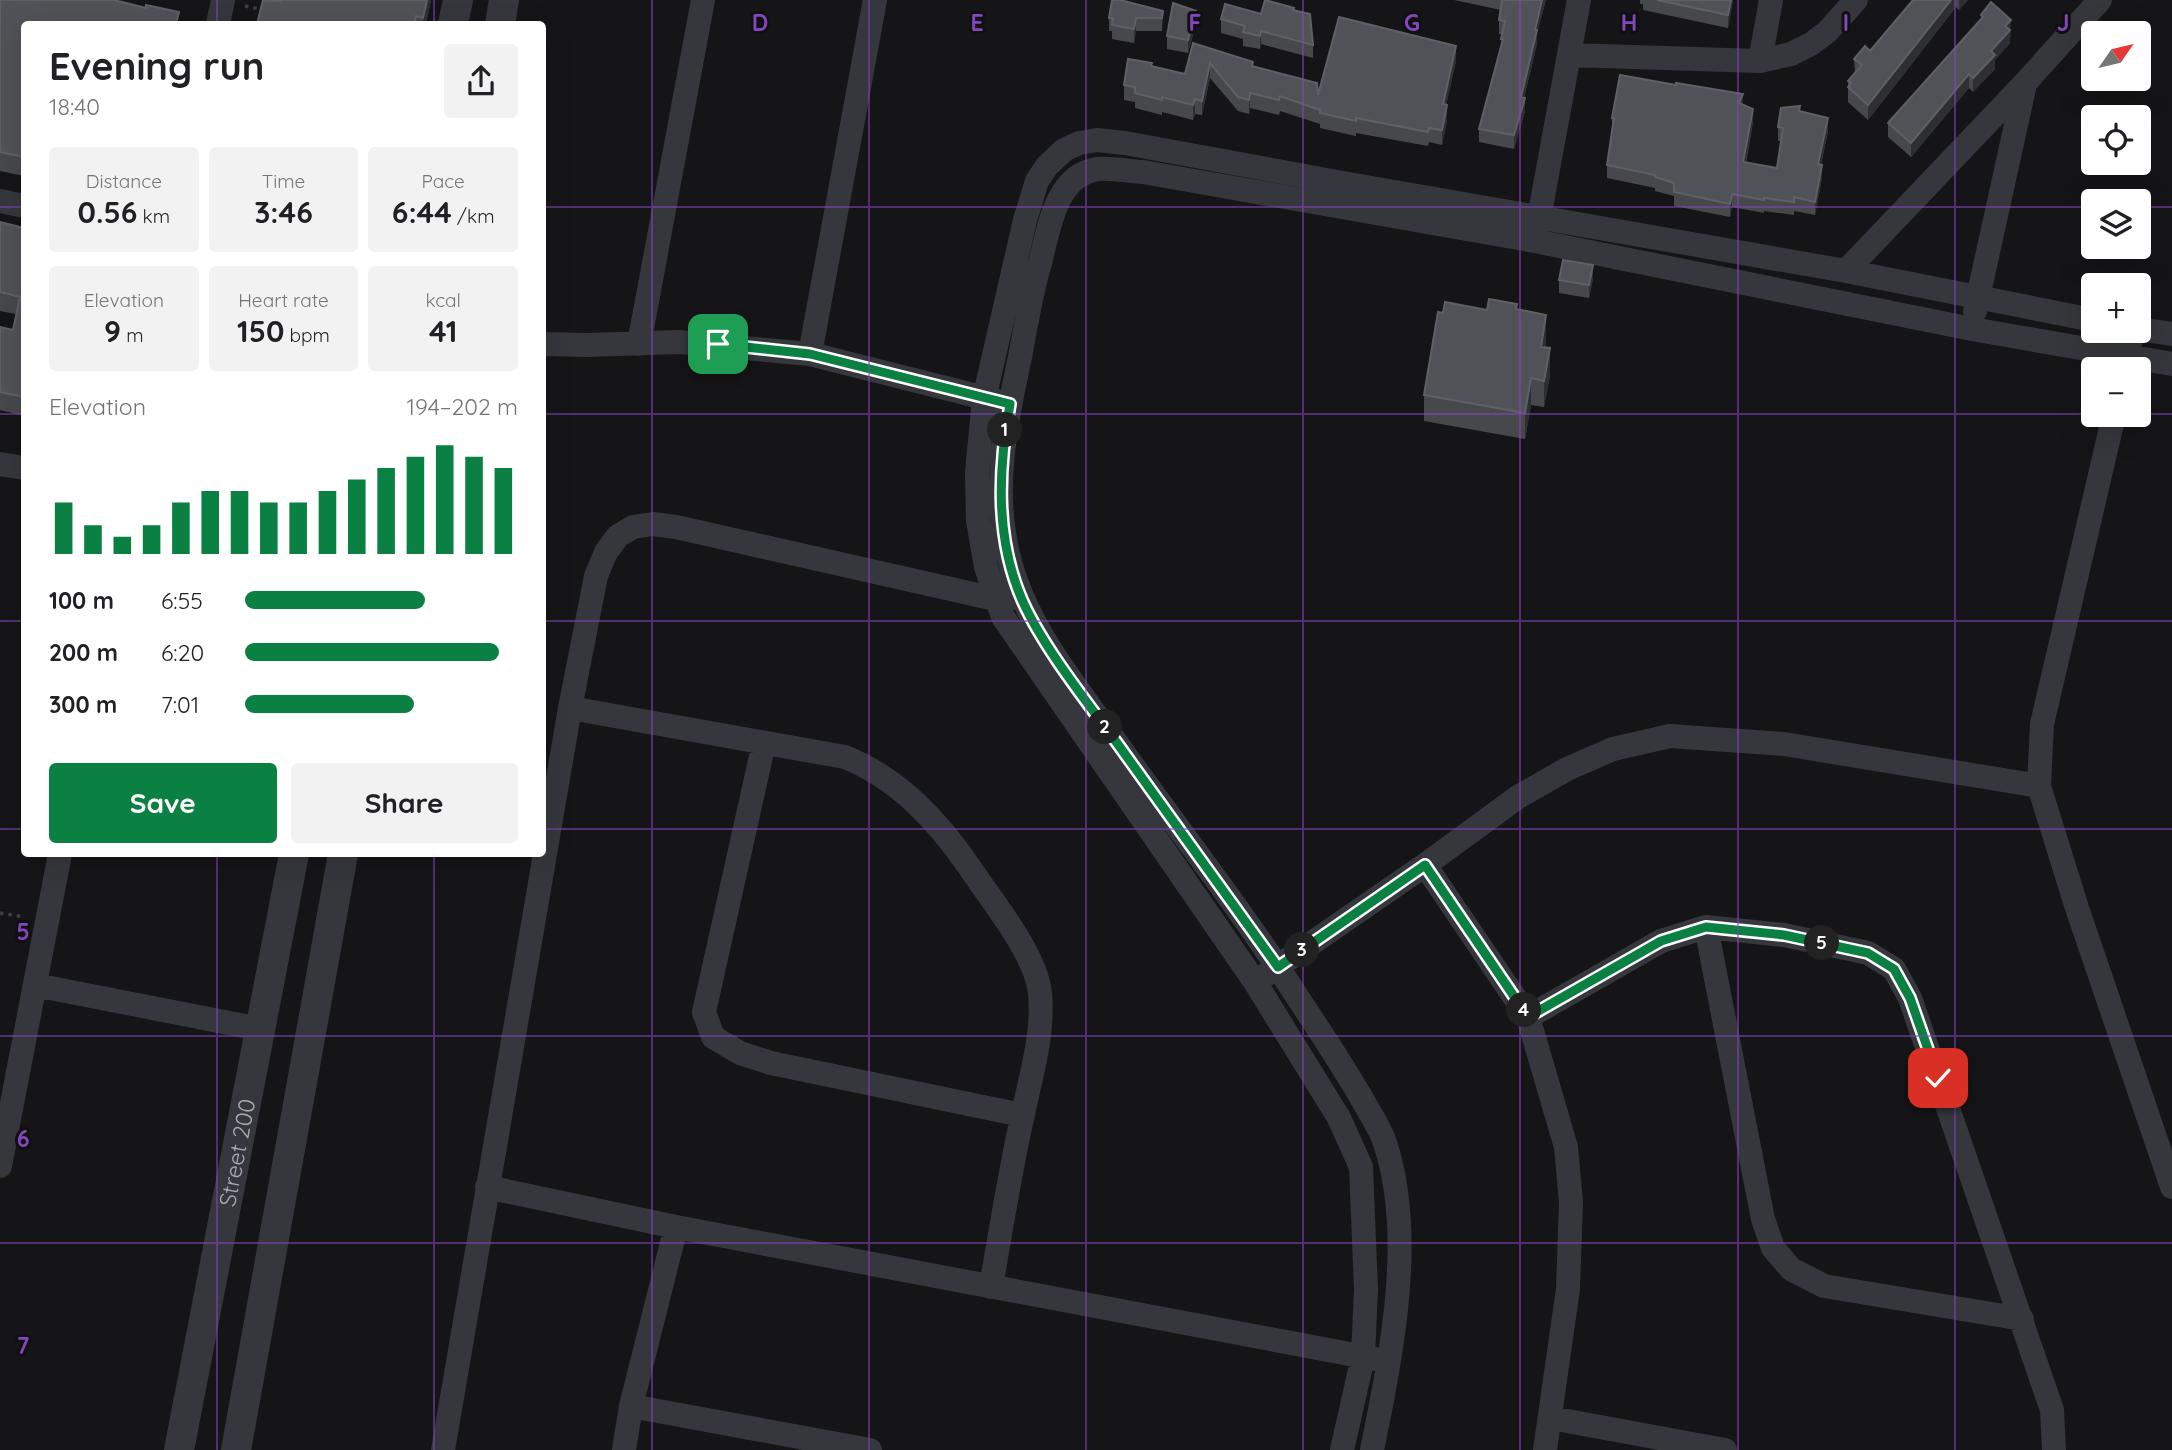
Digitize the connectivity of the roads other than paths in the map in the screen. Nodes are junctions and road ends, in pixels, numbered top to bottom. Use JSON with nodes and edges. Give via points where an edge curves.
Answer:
{"nodes":[{"id":1,"x":458,"y":0,"type":"edge"},
{"id":2,"x":504,"y":0,"type":"edge"},
{"id":3,"x":703,"y":0,"type":"edge"},
{"id":4,"x":875,"y":0,"type":"edge"},
{"id":5,"x":1579,"y":0,"type":"edge"},
{"id":6,"x":1771,"y":0,"type":"edge"},
{"id":7,"x":1856,"y":0,"type":"edge"},
{"id":8,"x":2100,"y":0,"type":"edge"},
{"id":9,"x":454,"y":21,"type":"edge"},
{"id":10,"x":500,"y":21,"type":"edge"},
{"id":11,"x":1569,"y":55,"type":"junction"},
{"id":12,"x":1759,"y":61,"type":"junction"},
{"id":13,"x":2025,"y":83,"type":"junction"},
{"id":14,"x":0,"y":201,"type":"edge"},
{"id":15,"x":21,"y":205,"type":"edge"},
{"id":16,"x":1539,"y":216,"type":"junction"},
{"id":17,"x":1535,"y":241,"type":"junction"},
{"id":18,"x":1846,"y":271,"type":"junction"},
{"id":19,"x":1978,"y":298,"type":"junction"},
{"id":20,"x":2081,"y":318,"type":"edge"},
{"id":21,"x":1972,"y":329,"type":"junction"},
{"id":22,"x":2151,"y":331,"type":"edge"},
{"id":23,"x":2172,"y":334,"type":"edge"},
{"id":24,"x":546,"y":344,"type":"edge"},
{"id":25,"x":639,"y":344,"type":"junction"},
{"id":26,"x":810,"y":354,"type":"junction"},
{"id":27,"x":2099,"y":357,"type":"edge"},
{"id":28,"x":2151,"y":364,"type":"edge"},
{"id":29,"x":2172,"y":364,"type":"edge"},
{"id":30,"x":984,"y":399,"type":"junction"},
{"id":31,"x":1010,"y":404,"type":"junction"},
{"id":32,"x":2111,"y":427,"type":"edge"},
{"id":33,"x":0,"y":464,"type":"edge"},
{"id":34,"x":21,"y":468,"type":"edge"},
{"id":35,"x":995,"y":599,"type":"junction"},
{"id":36,"x":1022,"y":601,"type":"junction"},
{"id":37,"x":570,"y":709,"type":"junction"},
{"id":38,"x":764,"y":743,"type":"junction"},
{"id":39,"x":2039,"y":786,"type":"junction"},
{"id":40,"x":546,"y":847,"type":"edge"},
{"id":41,"x":59,"y":857,"type":"edge"},
{"id":42,"x":293,"y":857,"type":"edge"},
{"id":43,"x":342,"y":857,"type":"edge"},
{"id":44,"x":544,"y":857,"type":"edge"},
{"id":45,"x":1425,"y":865,"type":"junction"},
{"id":46,"x":1706,"y":927,"type":"junction"},
{"id":47,"x":1278,"y":967,"type":"junction"},
{"id":48,"x":1255,"y":982,"type":"junction"},
{"id":49,"x":35,"y":985,"type":"junction"},
{"id":50,"x":1528,"y":1017,"type":"junction"},
{"id":51,"x":260,"y":1029,"type":"junction"},
{"id":52,"x":1022,"y":1115,"type":"junction"},
{"id":53,"x":0,"y":1166,"type":"edge"},
{"id":54,"x":487,"y":1187,"type":"junction"},
{"id":55,"x":2172,"y":1187,"type":"edge"},
{"id":56,"x":676,"y":1227,"type":"junction"},
{"id":57,"x":991,"y":1287,"type":"junction"},
{"id":58,"x":2022,"y":1319,"type":"junction"},
{"id":59,"x":1363,"y":1357,"type":"junction"},
{"id":60,"x":1390,"y":1362,"type":"junction"},
{"id":61,"x":631,"y":1406,"type":"junction"},
{"id":62,"x":1551,"y":1418,"type":"junction"},
{"id":63,"x":179,"y":1450,"type":"edge"},
{"id":64,"x":236,"y":1450,"type":"edge"},
{"id":65,"x":443,"y":1450,"type":"edge"},
{"id":66,"x":624,"y":1450,"type":"edge"},
{"id":67,"x":870,"y":1450,"type":"edge"},
{"id":68,"x":1342,"y":1450,"type":"edge"},
{"id":69,"x":1372,"y":1450,"type":"edge"},
{"id":70,"x":1545,"y":1450,"type":"edge"},
{"id":71,"x":1725,"y":1450,"type":"edge"},
{"id":72,"x":2054,"y":1450,"type":"edge"}],
"edges":[{"from":1,"to":9,"type":"street"},
{"from":2,"to":10,"type":"street"},
{"from":3,"to":25,"type":"street"},
{"from":4,"to":26,"type":"street"},
{"from":5,"to":11,"type":"street"},
{"from":6,"to":12,"type":"street"},
{"from":7,"to":12,"type":"street","via":[[1811,44]]},
{"from":8,"to":13,"type":"street"},
{"from":11,"to":12,"type":"street"},
{"from":11,"to":16,"type":"street"},
{"from":13,"to":18,"type":"street"},
{"from":13,"to":19,"type":"street"},
{"from":14,"to":15,"type":"street"},
{"from":16,"to":17,"type":"street"},
{"from":16,"to":18,"type":"street"},
{"from":16,"to":30,"type":"street","via":[[1125,143],[1079,143],[1064,150],[1037,181]]},
{"from":17,"to":21,"type":"street"},
{"from":17,"to":31,"type":"street","via":[[1143,172],[1094,170],[1068,185],[1055,209]]},
{"from":18,"to":19,"type":"street"},
{"from":19,"to":20,"type":"street"},
{"from":19,"to":21,"type":"street"},
{"from":21,"to":27,"type":"street"},
{"from":22,"to":23,"type":"street"},
{"from":24,"to":25,"type":"street"},
{"from":25,"to":26,"type":"street","via":[[718,344]]},
{"from":26,"to":30,"type":"street"},
{"from":28,"to":29,"type":"street"},
{"from":30,"to":31,"type":"street"},
{"from":30,"to":35,"type":"street","via":[[978,522]]},
{"from":31,"to":36,"type":"street","via":[[1001,453],[1000,502],[1007,552]]},
{"from":32,"to":39,"type":"street","via":[[2042,724]]},
{"from":33,"to":34,"type":"street"},
{"from":35,"to":36,"type":"street"},
{"from":35,"to":37,"type":"street","via":[[676,527],[634,527],[612,544],[596,576]]},
{"from":35,"to":48,"type":"street","via":[[1021,644]]},
{"from":36,"to":47,"type":"street","via":[[1086,701]]},
{"from":37,"to":38,"type":"street"},
{"from":37,"to":40,"type":"street"},
{"from":38,"to":52,"type":"street","via":[[845,757],[871,768],[924,810],[951,840],[1029,959],[1040,992],[1037,1053]]},
{"from":38,"to":52,"type":"street","via":[[704,1012],[713,1037],[740,1053],[771,1063]]},
{"from":39,"to":45,"type":"street","via":[[1784,744],[1670,736],[1614,749],[1567,769],[1518,797]]},
{"from":39,"to":55,"type":"street"},
{"from":41,"to":49,"type":"street"},
{"from":42,"to":51,"type":"street","name":"Street 200"},
{"from":43,"to":64,"type":"street"},
{"from":44,"to":54,"type":"street"},
{"from":45,"to":47,"type":"street"},
{"from":45,"to":50,"type":"street"},
{"from":46,"to":50,"type":"street","via":[[1661,941]]},
{"from":46,"to":58,"type":"street","via":[[1784,935],[1868,953],[1894,969],[1910,998]]},
{"from":46,"to":58,"type":"street","via":[[1763,1219],[1773,1248],[1791,1269],[1824,1286]]},
{"from":47,"to":48,"type":"street"},
{"from":47,"to":60,"type":"street","via":[[1385,1140],[1398,1193],[1400,1254]]},
{"from":48,"to":59,"type":"street","via":[[1339,1118],[1361,1167],[1366,1289]]},
{"from":49,"to":51,"type":"street"},
{"from":49,"to":53,"type":"street"},
{"from":50,"to":62,"type":"street","via":[[1566,1147],[1571,1202],[1568,1289]]},
{"from":51,"to":63,"type":"street","name":"Street 200"},
{"from":52,"to":57,"type":"street"},
{"from":54,"to":56,"type":"street"},
{"from":54,"to":65,"type":"street"},
{"from":56,"to":57,"type":"street"},
{"from":56,"to":61,"type":"street"},
{"from":57,"to":59,"type":"street"},
{"from":58,"to":72,"type":"street","via":[[2052,1410]]},
{"from":59,"to":60,"type":"street"},
{"from":59,"to":68,"type":"street"},
{"from":60,"to":69,"type":"street"},
{"from":61,"to":66,"type":"street"},
{"from":61,"to":67,"type":"street"},
{"from":62,"to":70,"type":"street"},
{"from":62,"to":71,"type":"street"}]}
